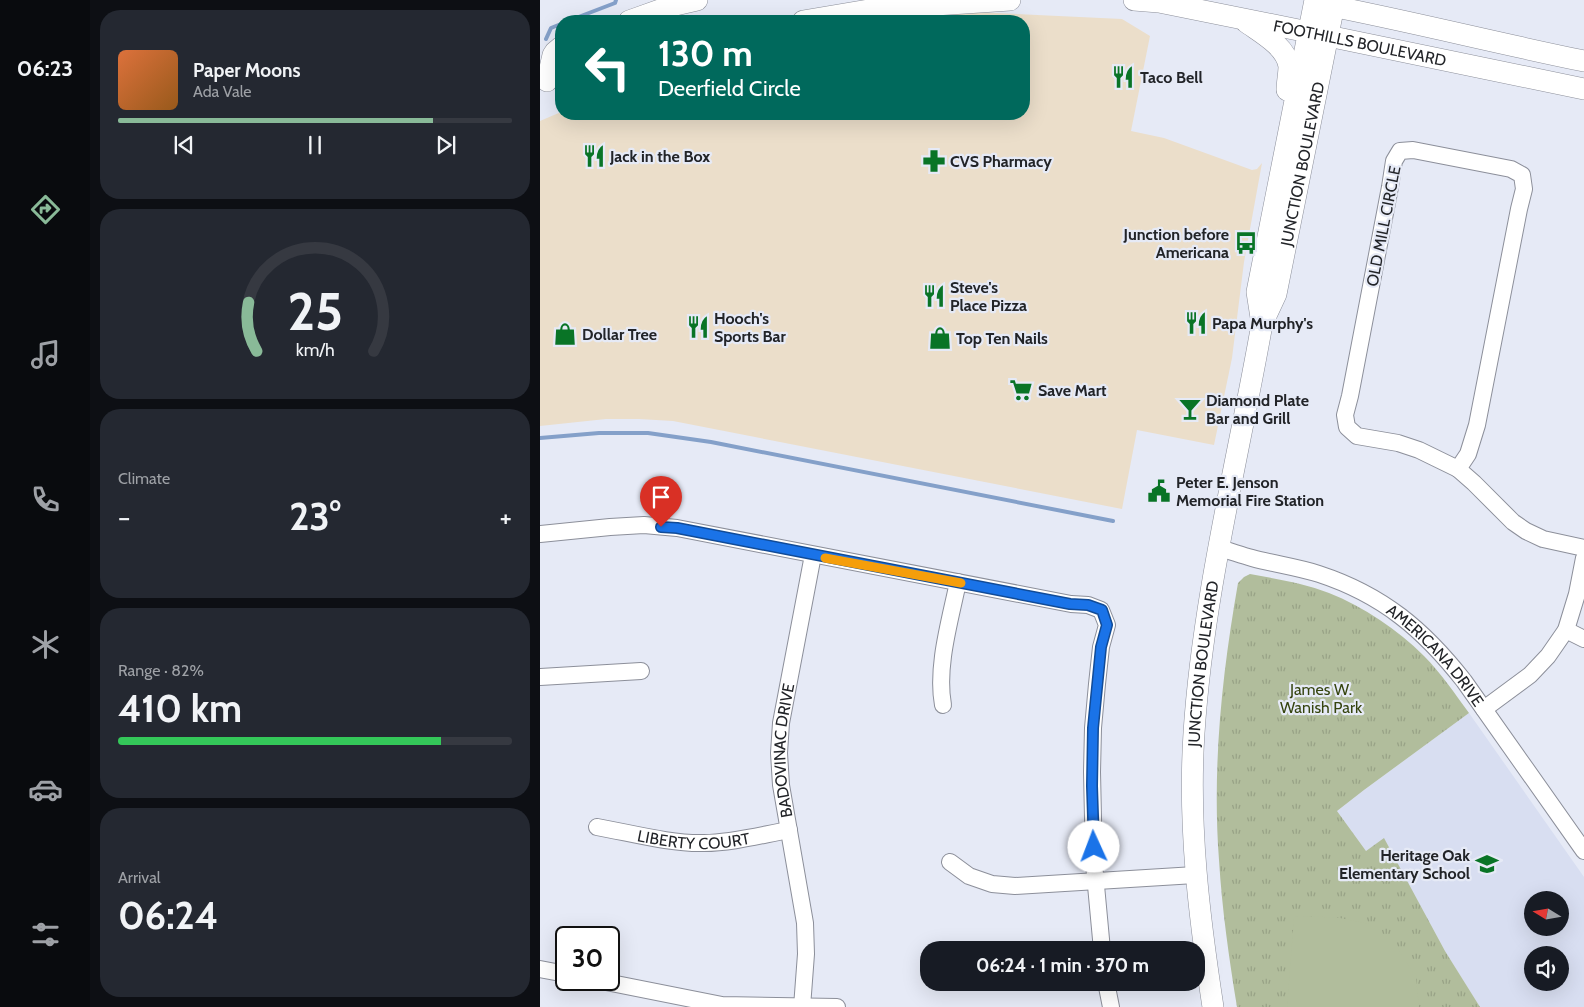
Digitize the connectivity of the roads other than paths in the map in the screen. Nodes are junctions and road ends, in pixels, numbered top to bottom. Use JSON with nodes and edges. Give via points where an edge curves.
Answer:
{"nodes":[{"id":1,"x":697,"y":0,"type":"edge"},
{"id":2,"x":1010,"y":0,"type":"edge"},
{"id":3,"x":1134,"y":0,"type":"edge"},
{"id":4,"x":1370,"y":0,"type":"edge"},
{"id":5,"x":938,"y":2,"type":"edge"},
{"id":6,"x":1320,"y":2,"type":"edge"},
{"id":7,"x":882,"y":4,"type":"edge"},
{"id":8,"x":672,"y":6,"type":"junction"},
{"id":9,"x":646,"y":15,"type":"edge"},
{"id":10,"x":662,"y":15,"type":"edge"},
{"id":11,"x":831,"y":15,"type":"edge"},
{"id":12,"x":1240,"y":18,"type":"junction"},
{"id":13,"x":1393,"y":18,"type":"junction"},
{"id":14,"x":1318,"y":34,"type":"junction"},
{"id":15,"x":555,"y":52,"type":"edge"},
{"id":16,"x":1584,"y":61,"type":"edge"},
{"id":17,"x":549,"y":83,"type":"edge"},
{"id":18,"x":1584,"y":89,"type":"edge"},
{"id":19,"x":1279,"y":182,"type":"junction"},
{"id":20,"x":1262,"y":324,"type":"junction"},
{"id":21,"x":1458,"y":469,"type":"junction"},
{"id":22,"x":540,"y":534,"type":"edge"},
{"id":23,"x":1219,"y":548,"type":"junction"},
{"id":24,"x":1584,"y":548,"type":"edge"},
{"id":25,"x":813,"y":555,"type":"junction"},
{"id":26,"x":1584,"y":558,"type":"edge"},
{"id":27,"x":958,"y":582,"type":"junction"},
{"id":28,"x":1566,"y":630,"type":"junction"},
{"id":29,"x":1584,"y":639,"type":"edge"},
{"id":30,"x":641,"y":671,"type":"dead end"},
{"id":31,"x":540,"y":677,"type":"edge"},
{"id":32,"x":943,"y":705,"type":"dead end"},
{"id":33,"x":1484,"y":709,"type":"junction"},
{"id":34,"x":597,"y":827,"type":"dead end"},
{"id":35,"x":788,"y":830,"type":"junction"},
{"id":36,"x":1584,"y":851,"type":"edge"},
{"id":37,"x":950,"y":862,"type":"dead end"},
{"id":38,"x":1196,"y":875,"type":"junction"},
{"id":39,"x":1096,"y":882,"type":"junction"},
{"id":40,"x":1101,"y":941,"type":"edge"},
{"id":41,"x":540,"y":969,"type":"edge"},
{"id":42,"x":555,"y":972,"type":"edge"},
{"id":43,"x":620,"y":985,"type":"edge"},
{"id":44,"x":1108,"y":991,"type":"edge"},
{"id":45,"x":802,"y":1007,"type":"edge"},
{"id":46,"x":837,"y":1007,"type":"edge"},
{"id":47,"x":1111,"y":1007,"type":"edge"},
{"id":48,"x":1213,"y":1007,"type":"edge"}],
"edges":[{"from":1,"to":8,"type":"main road"},
{"from":2,"to":5,"type":"main road"},
{"from":3,"to":12,"type":"main road","name":"FOOTHILLS BOULEVARD"},
{"from":4,"to":13,"type":"main road"},
{"from":5,"to":7,"type":"main road"},
{"from":6,"to":13,"type":"main road","name":"FOOTHILLS BOULEVARD"},
{"from":6,"to":14,"type":"main road","name":"JUNCTION BOULEVARD"},
{"from":7,"to":11,"type":"main road"},
{"from":8,"to":9,"type":"main road"},
{"from":8,"to":10,"type":"main road"},
{"from":12,"to":14,"type":"main road","name":"FOOTHILLS BOULEVARD"},
{"from":12,"to":19,"type":"main road","via":[[1277,46],[1289,66]]},
{"from":13,"to":16,"type":"main road","name":"FOOTHILLS BOULEVARD"},
{"from":14,"to":18,"type":"main road","name":"FOOTHILLS BOULEVARD"},
{"from":14,"to":19,"type":"main road","name":"JUNCTION BOULEVARD"},
{"from":14,"to":20,"type":"main road","name":"JUNCTION BOULEVARD","via":[[1276,294]]},
{"from":15,"to":17,"type":"main road"},
{"from":19,"to":20,"type":"main road","name":"JUNCTION BOULEVARD","via":[[1257,292]]},
{"from":20,"to":23,"type":"main road","name":"JUNCTION BOULEVARD"},
{"from":21,"to":21,"type":"street","name":"OLD MILL CIRCLE","via":[[1398,443],[1357,436],[1347,427],[1345,415],[1394,161],[1400,151],[1413,150],[1511,169],[1522,175],[1524,189],[1477,425],[1468,454]]},
{"from":21,"to":24,"type":"street","name":"OLD MILL CIRCLE","via":[[1526,531],[1544,539]]},
{"from":22,"to":25,"type":"street","via":[[644,525],[677,528]]},
{"from":23,"to":33,"type":"street","name":"AMERICANA DRIVE","via":[[1319,574],[1379,601],[1424,635],[1446,658]]},
{"from":23,"to":38,"type":"main road","name":"JUNCTION BOULEVARD","via":[[1194,734],[1192,796]]},
{"from":25,"to":27,"type":"street"},
{"from":25,"to":35,"type":"street","name":"BADOVINAC DRIVE","via":[[779,753]]},
{"from":26,"to":28,"type":"street"},
{"from":27,"to":32,"type":"street","via":[[941,670]]},
{"from":27,"to":39,"type":"street","via":[[1102,610],[1107,625],[1097,684],[1092,772]]},
{"from":28,"to":29,"type":"street"},
{"from":28,"to":33,"type":"street","via":[[1530,675]]},
{"from":30,"to":31,"type":"street"},
{"from":33,"to":36,"type":"street","name":"AMERICANA DRIVE"},
{"from":34,"to":35,"type":"street","name":"LIBERTY COURT","via":[[704,843]]},
{"from":35,"to":45,"type":"street","name":"BADOVINAC DRIVE","via":[[805,923]]},
{"from":37,"to":39,"type":"street","via":[[969,876],[992,884]]},
{"from":38,"to":39,"type":"street"},
{"from":38,"to":48,"type":"main road","name":"JUNCTION BOULEVARD"},
{"from":39,"to":40,"type":"street"},
{"from":41,"to":42,"type":"street"},
{"from":43,"to":45,"type":"street","via":[[722,1004]]},
{"from":44,"to":47,"type":"street"},
{"from":45,"to":46,"type":"street"}]}
